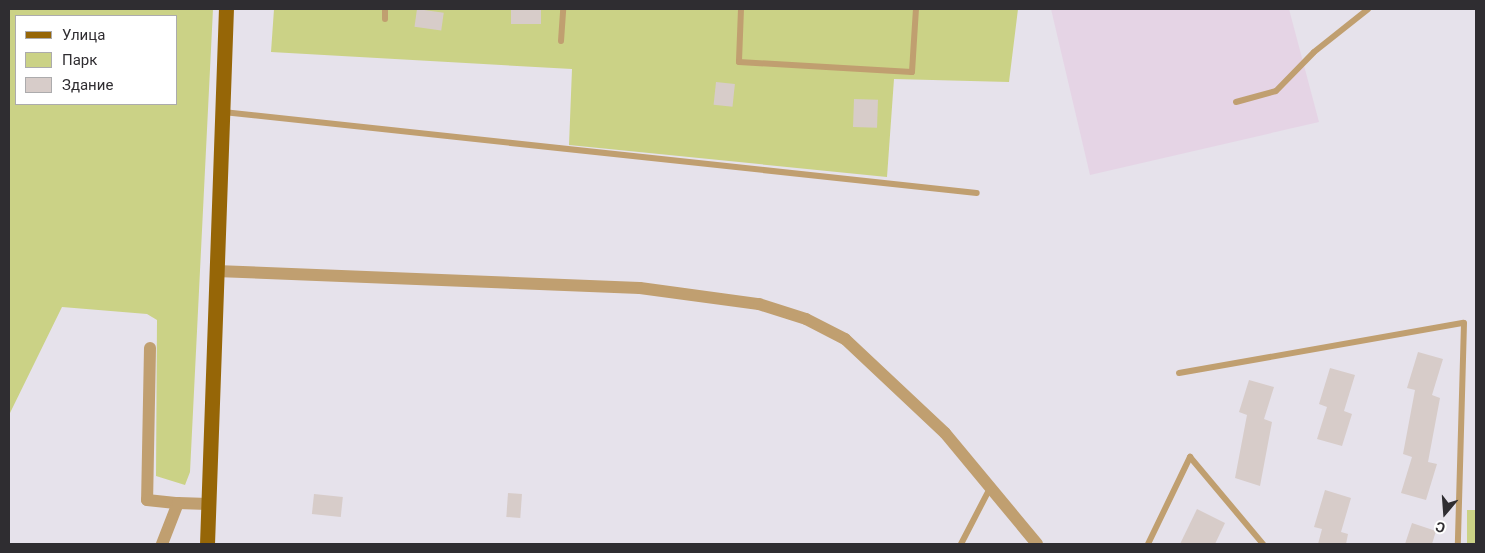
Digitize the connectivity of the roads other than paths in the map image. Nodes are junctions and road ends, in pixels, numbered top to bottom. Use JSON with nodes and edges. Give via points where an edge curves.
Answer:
{"nodes":[{"id":1,"x":226,"y":9,"type":"edge"},
{"id":2,"x":386,"y":9,"type":"edge"},
{"id":3,"x":563,"y":9,"type":"edge"},
{"id":4,"x":741,"y":9,"type":"edge"},
{"id":5,"x":916,"y":9,"type":"edge"},
{"id":6,"x":1368,"y":9,"type":"edge"},
{"id":7,"x":385,"y":19,"type":"dead end"},
{"id":8,"x":562,"y":41,"type":"dead end"},
{"id":9,"x":1236,"y":102,"type":"dead end"},
{"id":10,"x":222,"y":112,"type":"junction"},
{"id":11,"x":977,"y":193,"type":"dead end"},
{"id":12,"x":216,"y":271,"type":"junction"},
{"id":13,"x":150,"y":348,"type":"dead end"},
{"id":14,"x":1179,"y":373,"type":"dead end"},
{"id":15,"x":990,"y":488,"type":"junction"},
{"id":16,"x":178,"y":503,"type":"junction"},
{"id":17,"x":208,"y":504,"type":"junction"},
{"id":18,"x":162,"y":544,"type":"edge"},
{"id":19,"x":207,"y":544,"type":"edge"},
{"id":20,"x":961,"y":544,"type":"edge"},
{"id":21,"x":1037,"y":544,"type":"edge"},
{"id":22,"x":1148,"y":544,"type":"edge"},
{"id":23,"x":1263,"y":544,"type":"edge"},
{"id":24,"x":1458,"y":544,"type":"edge"}],
"edges":[{"from":1,"to":10,"type":"main road"},
{"from":2,"to":7,"type":"lane"},
{"from":3,"to":8,"type":"lane"},
{"from":4,"to":5,"type":"lane","via":[[739,62],[912,72]]},
{"from":6,"to":9,"type":"lane","via":[[1314,52],[1276,92]]},
{"from":10,"to":11,"type":"lane"},
{"from":10,"to":12,"type":"main road"},
{"from":12,"to":15,"type":"street","via":[[640,288],[759,304],[806,319],[845,339],[945,433]]},
{"from":12,"to":17,"type":"main road"},
{"from":13,"to":16,"type":"street","via":[[147,500]]},
{"from":14,"to":24,"type":"lane","via":[[1464,322]]},
{"from":15,"to":20,"type":"lane"},
{"from":15,"to":21,"type":"street"},
{"from":16,"to":17,"type":"street"},
{"from":16,"to":18,"type":"street"},
{"from":17,"to":19,"type":"main road"},
{"from":22,"to":23,"type":"lane","via":[[1190,457]]}]}
